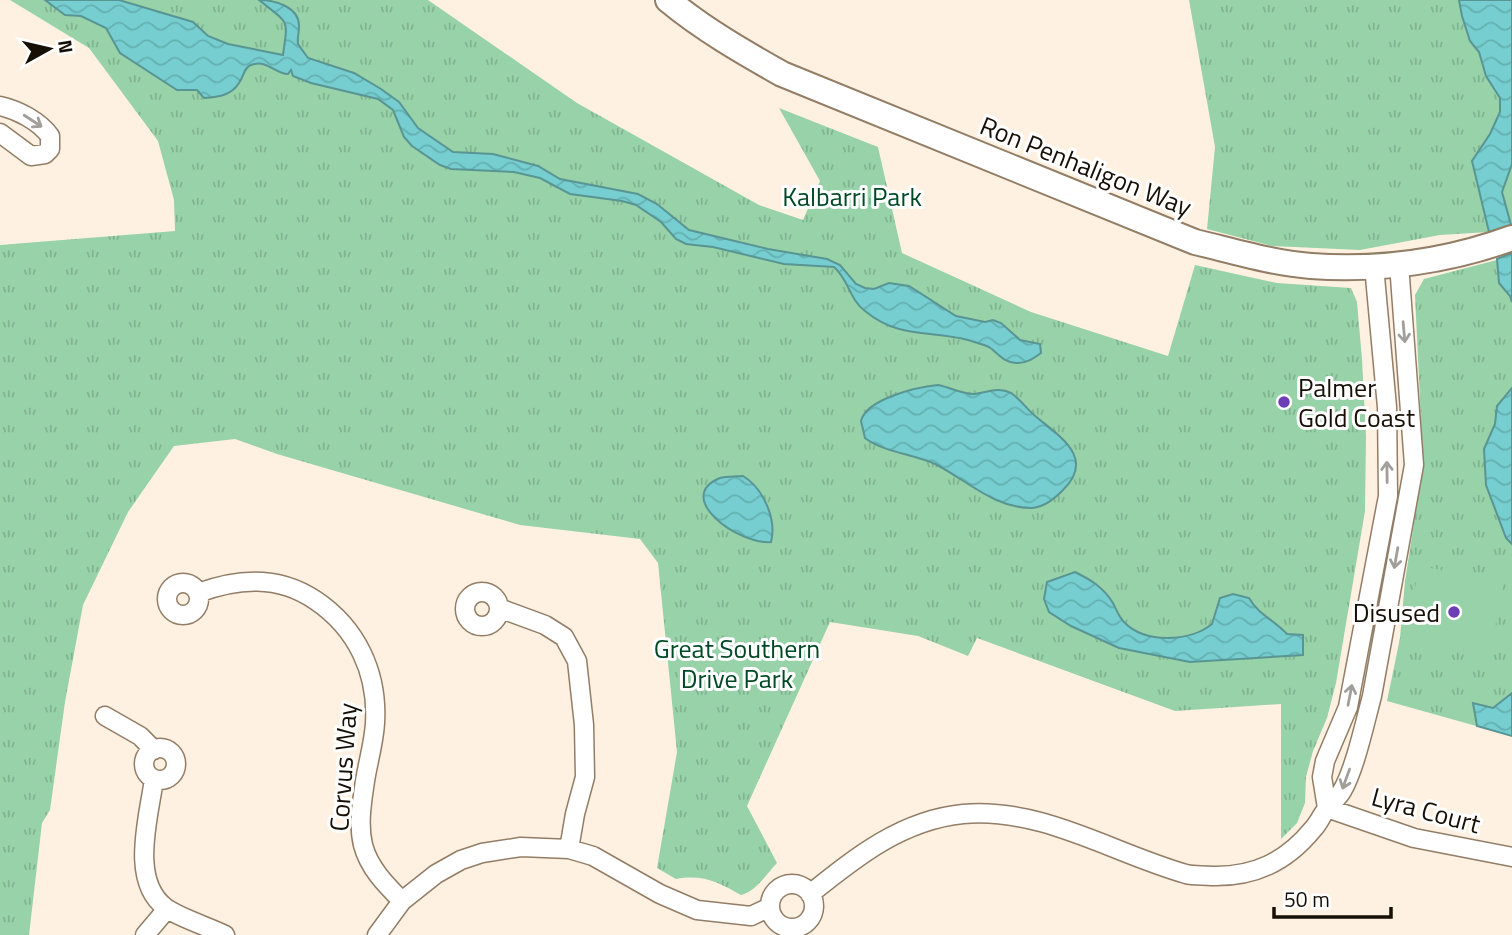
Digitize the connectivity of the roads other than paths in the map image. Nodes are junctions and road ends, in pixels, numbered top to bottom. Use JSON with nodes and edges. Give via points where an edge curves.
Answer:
{"nodes":[{"id":1,"x":668,"y":0,"type":"edge"},
{"id":2,"x":0,"y":106,"type":"edge"},
{"id":3,"x":0,"y":133,"type":"edge"},
{"id":4,"x":1512,"y":238,"type":"edge"},
{"id":5,"x":1387,"y":265,"type":"junction"},
{"id":6,"x":198,"y":593,"type":"dead end"},
{"id":7,"x":499,"y":608,"type":"dead end"},
{"id":8,"x":105,"y":716,"type":"dead end"},
{"id":9,"x":154,"y":750,"type":"junction"},
{"id":10,"x":154,"y":779,"type":"junction"},
{"id":11,"x":1327,"y":807,"type":"junction"},
{"id":12,"x":569,"y":849,"type":"junction"},
{"id":13,"x":1512,"y":857,"type":"edge"},
{"id":14,"x":810,"y":894,"type":"junction"},
{"id":15,"x":402,"y":901,"type":"junction"},
{"id":16,"x":770,"y":907,"type":"junction"},
{"id":17,"x":167,"y":909,"type":"junction"},
{"id":18,"x":802,"y":931,"type":"edge"},
{"id":19,"x":145,"y":935,"type":"edge"},
{"id":20,"x":225,"y":935,"type":"edge"},
{"id":21,"x":377,"y":935,"type":"edge"}],
"edges":[{"from":1,"to":5,"type":"street","name":"Ron Penhaligon Way","via":[[782,74],[1195,242],[1311,266]]},
{"from":2,"to":3,"type":"street","one_way":true,"via":[[46,130],[51,136],[50,149],[45,155],[31,156]]},
{"from":4,"to":5,"type":"street","name":"Ron Penhaligon Way","via":[[1441,258]]},
{"from":11,"to":5,"type":"street","one_way":true,"via":[[1322,776],[1348,707],[1388,496]]},
{"from":5,"to":11,"type":"street","one_way":true,"via":[[1413,465],[1372,696],[1346,781]]},
{"from":6,"to":15,"type":"street","name":"Corvus Way","via":[[242,580],[268,581],[310,597],[348,629],[371,673],[376,700],[362,803],[363,845],[371,864]]},
{"from":7,"to":12,"type":"street","via":[[564,637],[577,661],[585,777]]},
{"from":8,"to":9,"type":"street"},
{"from":9,"to":10,"type":"street","via":[[145,767]]},
{"from":9,"to":10,"type":"street","via":[[169,751],[176,764],[169,777]]},
{"from":10,"to":17,"type":"street","via":[[145,878]]},
{"from":11,"to":13,"type":"street","name":"Lyra Court","via":[[1414,838]]},
{"from":11,"to":14,"type":"street","via":[[1296,848],[1269,867],[1232,876],[1189,875],[1048,823],[962,814],[894,834]]},
{"from":12,"to":15,"type":"street","via":[[521,847],[482,853],[436,874]]},
{"from":12,"to":16,"type":"street","via":[[593,856],[697,910],[751,916]]},
{"from":14,"to":16,"type":"street","via":[[799,885],[785,885],[774,894]]},
{"from":14,"to":18,"type":"street","via":[[813,912]]},
{"from":15,"to":21,"type":"street"},
{"from":16,"to":18,"type":"street","via":[[780,924]]},
{"from":17,"to":19,"type":"street"},
{"from":17,"to":20,"type":"street"}]}
